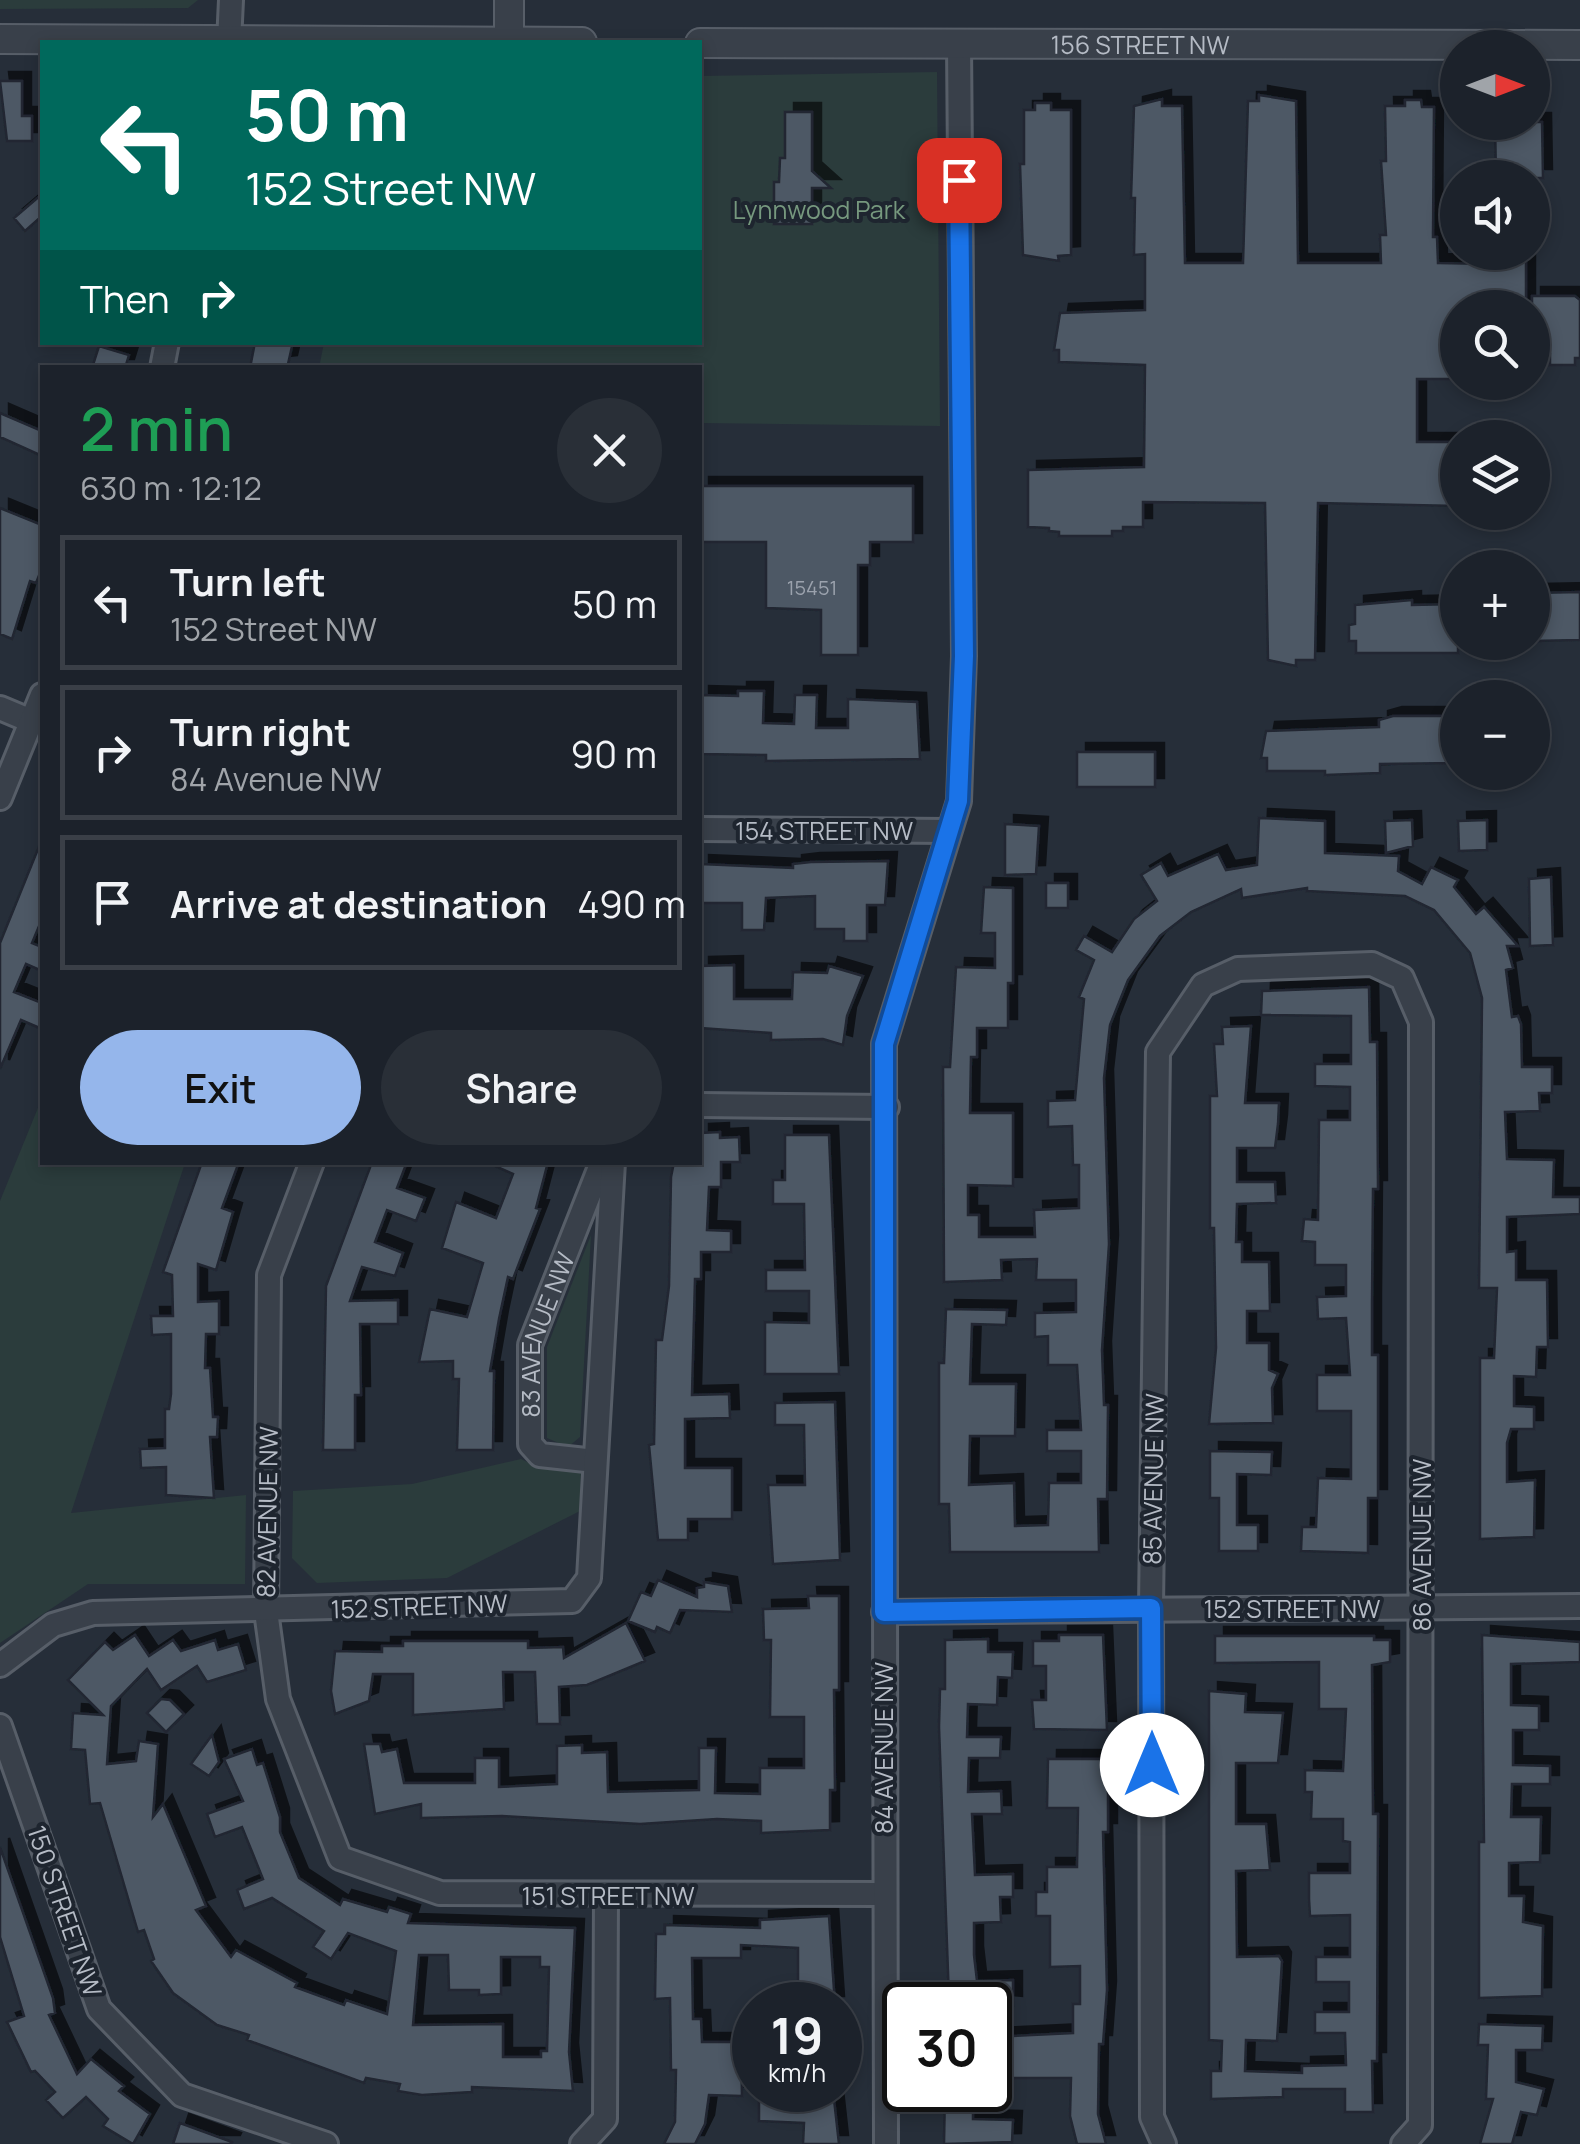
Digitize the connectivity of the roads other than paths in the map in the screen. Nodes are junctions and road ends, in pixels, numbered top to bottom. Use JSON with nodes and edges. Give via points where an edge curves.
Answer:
{"nodes":[{"id":1,"x":231,"y":0,"type":"edge"},
{"id":2,"x":510,"y":0,"type":"edge"},
{"id":3,"x":0,"y":40,"type":"edge"},
{"id":4,"x":40,"y":40,"type":"edge"},
{"id":5,"x":229,"y":40,"type":"edge"},
{"id":6,"x":509,"y":40,"type":"edge"},
{"id":7,"x":702,"y":43,"type":"edge"},
{"id":8,"x":959,"y":44,"type":"junction"},
{"id":9,"x":1580,"y":45,"type":"edge"},
{"id":10,"x":40,"y":699,"type":"edge"},
{"id":11,"x":0,"y":708,"type":"edge"},
{"id":12,"x":31,"y":722,"type":"junction"},
{"id":13,"x":0,"y":798,"type":"edge"},
{"id":14,"x":702,"y":829,"type":"edge"},
{"id":15,"x":948,"y":831,"type":"junction"},
{"id":16,"x":1372,"y":964,"type":"joint"},
{"id":17,"x":702,"y":1105,"type":"edge"},
{"id":18,"x":886,"y":1107,"type":"junction"},
{"id":19,"x":311,"y":1165,"type":"edge"},
{"id":20,"x":601,"y":1165,"type":"edge"},
{"id":21,"x":613,"y":1165,"type":"edge"},
{"id":22,"x":594,"y":1460,"type":"junction"},
{"id":23,"x":572,"y":1601,"type":"joint"},
{"id":24,"x":1580,"y":1606,"type":"edge"},
{"id":25,"x":1151,"y":1608,"type":"junction"},
{"id":26,"x":1420,"y":1608,"type":"junction"},
{"id":27,"x":266,"y":1611,"type":"junction"},
{"id":28,"x":884,"y":1612,"type":"junction"},
{"id":29,"x":0,"y":1665,"type":"edge"},
{"id":30,"x":0,"y":1726,"type":"edge"},
{"id":31,"x":340,"y":1858,"type":"joint"},
{"id":32,"x":882,"y":1894,"type":"junction"},
{"id":33,"x":606,"y":1896,"type":"junction"},
{"id":34,"x":326,"y":2144,"type":"edge"},
{"id":35,"x":582,"y":2144,"type":"edge"},
{"id":36,"x":886,"y":2144,"type":"edge"},
{"id":37,"x":1164,"y":2144,"type":"edge"},
{"id":38,"x":1403,"y":2144,"type":"edge"}],
"edges":[{"from":1,"to":5,"type":"street"},
{"from":2,"to":6,"type":"street"},
{"from":3,"to":4,"type":"street"},
{"from":7,"to":8,"type":"street","name":"156 STREET NW"},
{"from":8,"to":9,"type":"street","name":"156 STREET NW"},
{"from":8,"to":15,"type":"street","name":"84 AVENUE NW","via":[[964,656],[958,801]]},
{"from":10,"to":12,"type":"street"},
{"from":11,"to":12,"type":"street"},
{"from":12,"to":13,"type":"street"},
{"from":14,"to":15,"type":"street","name":"154 STREET NW"},
{"from":15,"to":18,"type":"street","name":"84 AVENUE NW","via":[[884,1044]]},
{"from":16,"to":25,"type":"street","name":"85 AVENUE NW","via":[[1238,969],[1203,985],[1158,1052]]},
{"from":16,"to":26,"type":"street","name":"86 AVENUE NW","via":[[1402,978],[1422,1022]]},
{"from":17,"to":18,"type":"street"},
{"from":18,"to":28,"type":"street","name":"84 AVENUE NW"},
{"from":19,"to":27,"type":"street","name":"82 AVENUE NW","via":[[268,1275]]},
{"from":20,"to":22,"type":"street","name":"83 AVENUE NW","via":[[530,1346],[530,1444],[540,1455]]},
{"from":21,"to":22,"type":"street","name":"83 AVENUE NW"},
{"from":22,"to":23,"type":"street","name":"83 AVENUE NW","via":[[588,1578]]},
{"from":23,"to":27,"type":"street","name":"152 STREET NW"},
{"from":24,"to":26,"type":"street","name":"152 STREET NW"},
{"from":25,"to":26,"type":"street","name":"152 STREET NW"},
{"from":25,"to":28,"type":"street","name":"152 STREET NW"},
{"from":25,"to":37,"type":"street","name":"85 AVENUE NW","via":[[1152,2117]]},
{"from":26,"to":38,"type":"street","name":"86 AVENUE NW","via":[[1420,2125]]},
{"from":27,"to":29,"type":"street","name":"152 STREET NW","via":[[93,1613],[53,1625]]},
{"from":27,"to":31,"type":"street","name":"82 AVENUE NW","via":[[278,1700]]},
{"from":28,"to":32,"type":"street","name":"84 AVENUE NW"},
{"from":30,"to":34,"type":"street","name":"150 STREET NW","via":[[99,2009],[182,2095]]},
{"from":31,"to":33,"type":"street","name":"151 STREET NW","via":[[440,1893]]},
{"from":32,"to":33,"type":"street","name":"151 STREET NW"},
{"from":32,"to":36,"type":"street","name":"84 AVENUE NW"},
{"from":33,"to":35,"type":"street","via":[[605,2119]]}]}
